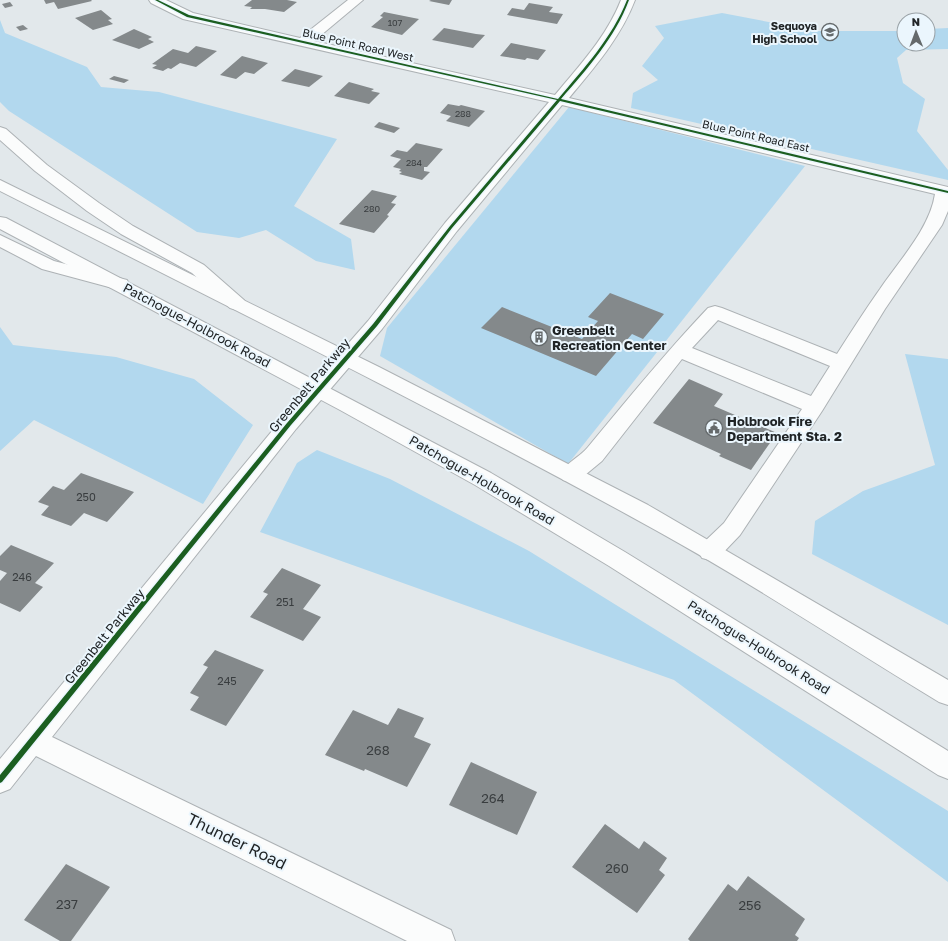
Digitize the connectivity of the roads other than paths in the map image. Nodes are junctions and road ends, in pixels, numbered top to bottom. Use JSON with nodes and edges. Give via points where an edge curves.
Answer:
{"nodes":[{"id":1,"x":156,"y":0,"type":"edge"},
{"id":2,"x":356,"y":0,"type":"edge"},
{"id":3,"x":628,"y":0,"type":"edge"},
{"id":4,"x":302,"y":43,"type":"junction"},
{"id":5,"x":559,"y":100,"type":"junction"},
{"id":6,"x":0,"y":132,"type":"edge"},
{"id":7,"x":0,"y":185,"type":"edge"},
{"id":8,"x":946,"y":191,"type":"edge"},
{"id":9,"x":0,"y":222,"type":"edge"},
{"id":10,"x":0,"y":240,"type":"edge"},
{"id":11,"x":120,"y":284,"type":"junction"},
{"id":12,"x":237,"y":304,"type":"junction"},
{"id":13,"x":679,"y":350,"type":"junction"},
{"id":14,"x":345,"y":359,"type":"junction"},
{"id":15,"x":841,"y":363,"type":"junction"},
{"id":16,"x":318,"y":390,"type":"junction"},
{"id":17,"x":815,"y":406,"type":"junction"},
{"id":18,"x":571,"y":474,"type":"junction"},
{"id":19,"x":710,"y":551,"type":"junction"},
{"id":20,"x":948,"y":694,"type":"edge"},
{"id":21,"x":33,"y":741,"type":"junction"},
{"id":22,"x":948,"y":766,"type":"edge"},
{"id":23,"x":0,"y":780,"type":"edge"},
{"id":24,"x":440,"y":941,"type":"edge"}],
"edges":[{"from":1,"to":4,"type":"main road","name":"Blue Point Road West","via":[[188,16]]},
{"from":2,"to":4,"type":"main road"},
{"from":3,"to":5,"type":"main road","name":"Greenbelt Parkway","via":[[611,35]]},
{"from":4,"to":5,"type":"main road","name":"Blue Point Road West"},
{"from":5,"to":8,"type":"main road","name":"Blue Point Road East"},
{"from":5,"to":14,"type":"main road","name":"Greenbelt Parkway"},
{"from":6,"to":12,"type":"main road","via":[[41,168],[93,207],[127,230],[198,269]]},
{"from":7,"to":12,"type":"main road"},
{"from":8,"to":15,"type":"main road","via":[[933,225]]},
{"from":9,"to":11,"type":"main road","name":"Patchogue-Holbrook Road"},
{"from":10,"to":11,"type":"main road","via":[[48,264]]},
{"from":11,"to":16,"type":"main road","name":"Patchogue-Holbrook Road"},
{"from":12,"to":14,"type":"main road"},
{"from":13,"to":15,"type":"main road","via":[[715,312]]},
{"from":13,"to":17,"type":"main road"},
{"from":13,"to":18,"type":"main road","via":[[594,455]]},
{"from":14,"to":16,"type":"main road","name":"Greenbelt Parkway"},
{"from":14,"to":18,"type":"main road"},
{"from":15,"to":17,"type":"main road"},
{"from":16,"to":21,"type":"main road","name":"Greenbelt Parkway"},
{"from":16,"to":22,"type":"main road","name":"Patchogue-Holbrook Road","via":[[483,479],[604,551]]},
{"from":17,"to":19,"type":"main road","via":[[732,529]]},
{"from":18,"to":19,"type":"main road"},
{"from":19,"to":20,"type":"main road"},
{"from":21,"to":23,"type":"main road","name":"Greenbelt Parkway"},
{"from":21,"to":24,"type":"main road","name":"Thunder Road"}]}
